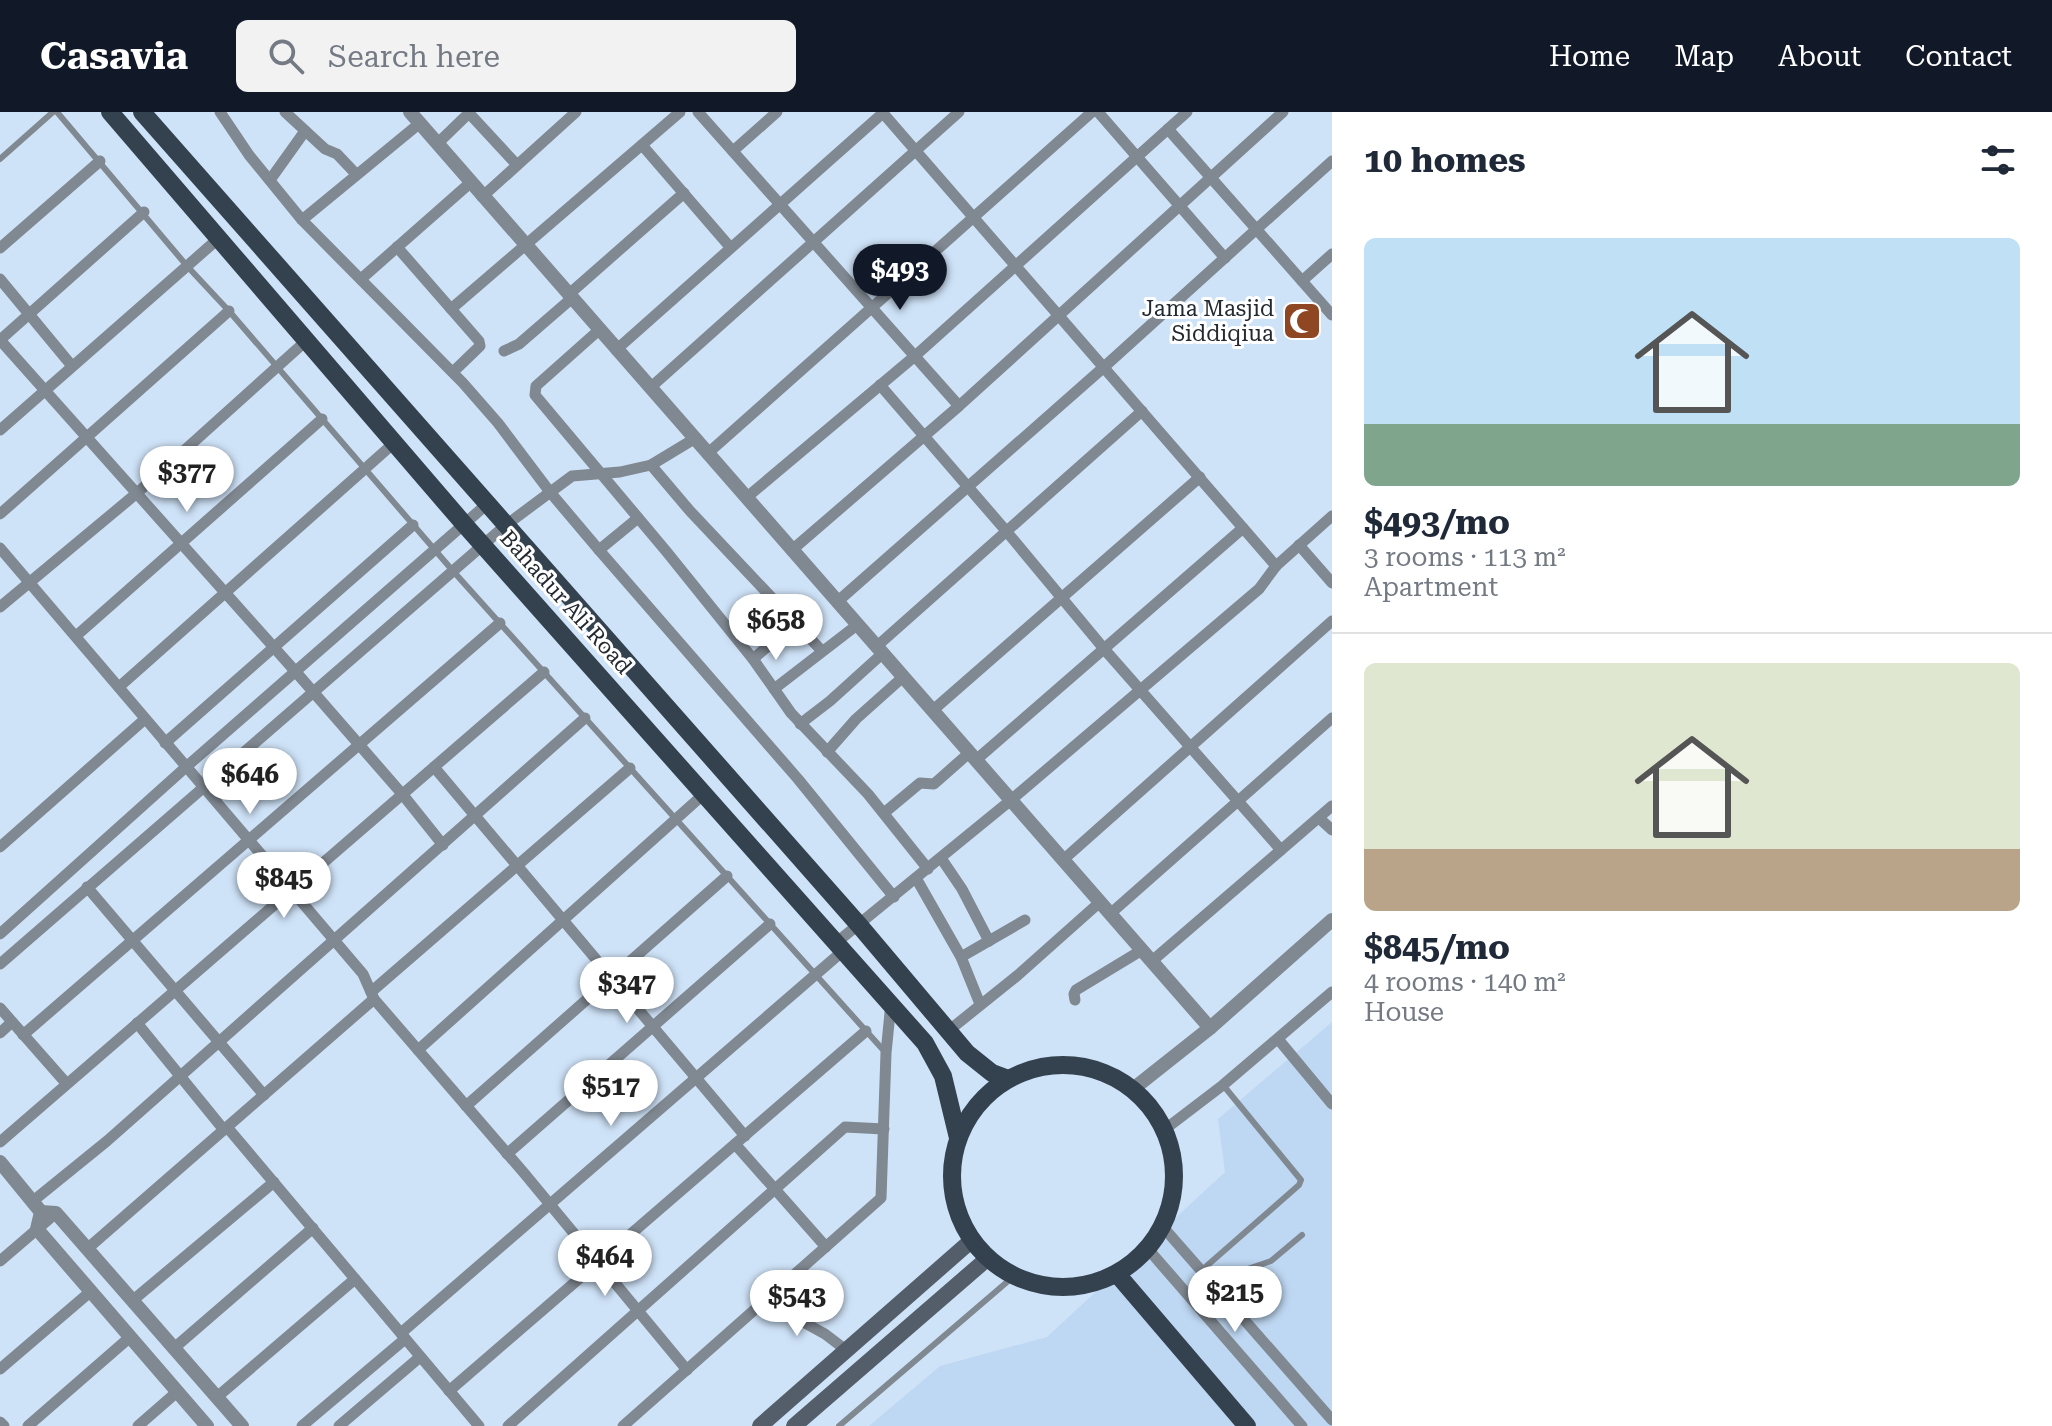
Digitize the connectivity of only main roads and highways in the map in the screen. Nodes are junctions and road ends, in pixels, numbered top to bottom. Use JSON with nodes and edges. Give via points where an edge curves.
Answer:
{"nodes":[{"id":1,"x":110,"y":112,"type":"edge"},
{"id":2,"x":142,"y":112,"type":"edge"},
{"id":3,"x":1008,"y":1079,"type":"junction"},
{"id":4,"x":958,"y":1138,"type":"junction"},
{"id":5,"x":972,"y":1240,"type":"junction"},
{"id":6,"x":988,"y":1258,"type":"junction"},
{"id":7,"x":1117,"y":1274,"type":"junction"},
{"id":8,"x":760,"y":1426,"type":"edge"},
{"id":9,"x":794,"y":1426,"type":"edge"},
{"id":10,"x":1247,"y":1426,"type":"edge"}],
"edges":[{"from":1,"to":4,"type":"main road","name":"Bahadur Ali Road","via":[[464,524],[925,1043],[950,1097]]},
{"from":2,"to":3,"type":"main road","name":"Bahadur Ali Road","via":[[859,925],[947,1032],[978,1065]]},
{"from":3,"to":4,"type":"main road","via":[[973,1110]]},
{"from":3,"to":7,"type":"main road","via":[[1035,1068],[1079,1066],[1108,1074],[1133,1089],[1164,1130],[1175,1178],[1169,1211],[1148,1249]]},
{"from":4,"to":5,"type":"main road","via":[[952,1167],[954,1198]]},
{"from":5,"to":6,"type":"main road"},
{"from":5,"to":8,"type":"main road"},
{"from":6,"to":7,"type":"main road","via":[[1014,1276],[1043,1286],[1088,1285]]},
{"from":6,"to":9,"type":"main road"},
{"from":7,"to":10,"type":"main road"}]}
